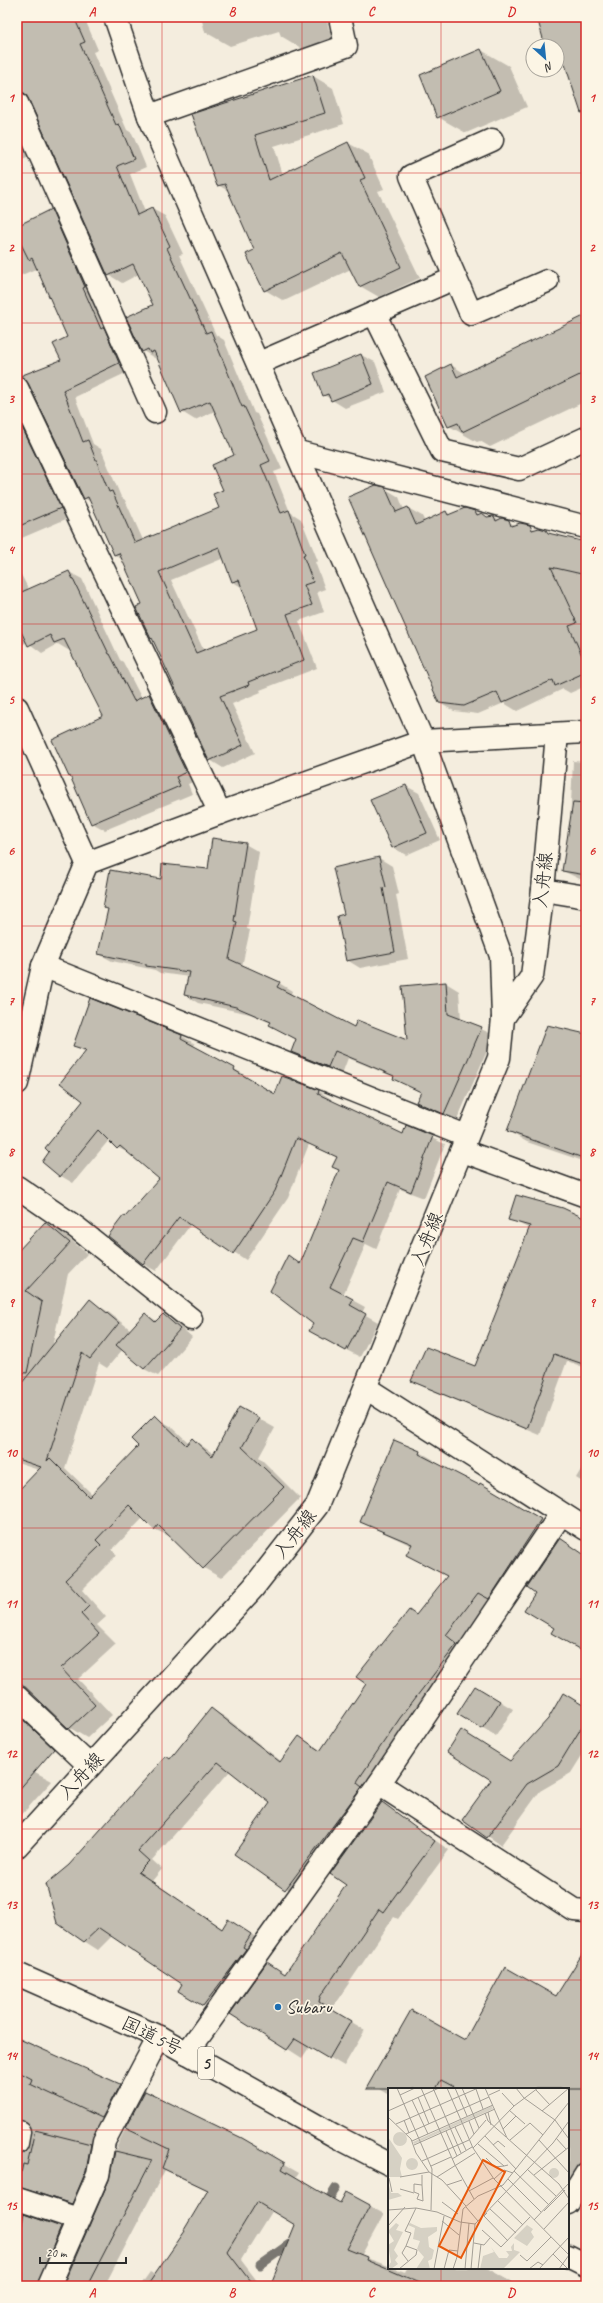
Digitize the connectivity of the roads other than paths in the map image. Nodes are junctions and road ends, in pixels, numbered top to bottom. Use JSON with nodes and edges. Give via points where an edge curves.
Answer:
{"nodes":[{"id":1,"x":115,"y":17,"type":"edge"},
{"id":2,"x":340,"y":17,"type":"edge"},
{"id":3,"x":17,"y":103,"type":"edge"},
{"id":4,"x":149,"y":116,"type":"junction"},
{"id":5,"x":492,"y":140,"type":"dead end"},
{"id":6,"x":455,"y":278,"type":"junction"},
{"id":7,"x":547,"y":281,"type":"dead end"},
{"id":8,"x":374,"y":313,"type":"junction"},
{"id":9,"x":259,"y":363,"type":"junction"},
{"id":10,"x":17,"y":388,"type":"edge"},
{"id":11,"x":155,"y":412,"type":"dead end"},
{"id":12,"x":586,"y":438,"type":"edge"},
{"id":13,"x":298,"y":452,"type":"junction"},
{"id":14,"x":586,"y":527,"type":"edge"},
{"id":15,"x":17,"y":708,"type":"edge"},
{"id":16,"x":586,"y":732,"type":"edge"},
{"id":17,"x":557,"y":734,"type":"junction"},
{"id":18,"x":423,"y":741,"type":"junction"},
{"id":19,"x":220,"y":813,"type":"junction"},
{"id":20,"x":87,"y":863,"type":"junction"},
{"id":21,"x":543,"y":890,"type":"junction"},
{"id":22,"x":586,"y":897,"type":"edge"},
{"id":23,"x":43,"y":966,"type":"junction"},
{"id":24,"x":503,"y":1018,"type":"junction"},
{"id":25,"x":17,"y":1083,"type":"edge"},
{"id":26,"x":464,"y":1144,"type":"junction"},
{"id":27,"x":17,"y":1187,"type":"edge"},
{"id":28,"x":586,"y":1196,"type":"edge"},
{"id":29,"x":190,"y":1319,"type":"dead end"},
{"id":30,"x":366,"y":1388,"type":"junction"},
{"id":31,"x":560,"y":1514,"type":"junction"},
{"id":32,"x":586,"y":1529,"type":"edge"},
{"id":33,"x":17,"y":1697,"type":"edge"},
{"id":34,"x":90,"y":1766,"type":"junction"},
{"id":35,"x":380,"y":1784,"type":"junction"},
{"id":36,"x":17,"y":1846,"type":"edge"},
{"id":37,"x":586,"y":1911,"type":"edge"},
{"id":38,"x":17,"y":1974,"type":"edge"},
{"id":39,"x":159,"y":2037,"type":"junction"},
{"id":40,"x":187,"y":2053,"type":"junction"},
{"id":41,"x":388,"y":2163,"type":"edge"},
{"id":42,"x":586,"y":2174,"type":"edge"},
{"id":43,"x":17,"y":2199,"type":"edge"},
{"id":44,"x":569,"y":2201,"type":"edge"},
{"id":45,"x":78,"y":2219,"type":"junction"},
{"id":46,"x":569,"y":2256,"type":"edge"},
{"id":47,"x":586,"y":2265,"type":"edge"},
{"id":48,"x":49,"y":2286,"type":"edge"}],
"edges":[{"from":1,"to":4,"type":"main road","name":"入舟線"},
{"from":2,"to":4,"type":"main road","via":[[346,46]]},
{"from":3,"to":11,"type":"main road"},
{"from":4,"to":9,"type":"main road","name":"入舟線"},
{"from":5,"to":6,"type":"main road","via":[[410,176]]},
{"from":6,"to":7,"type":"main road","via":[[471,314]]},
{"from":6,"to":8,"type":"main road"},
{"from":8,"to":9,"type":"main road"},
{"from":8,"to":12,"type":"main road","via":[[442,451],[519,469]]},
{"from":9,"to":13,"type":"main road","name":"入舟線"},
{"from":10,"to":19,"type":"main road"},
{"from":13,"to":14,"type":"main road"},
{"from":13,"to":18,"type":"main road","name":"入舟線"},
{"from":15,"to":20,"type":"main road"},
{"from":16,"to":17,"type":"main road"},
{"from":17,"to":18,"type":"main road"},
{"from":17,"to":21,"type":"main road","name":"入舟線"},
{"from":18,"to":19,"type":"main road"},
{"from":18,"to":24,"type":"main road","name":"入舟線","via":[[500,956]]},
{"from":19,"to":20,"type":"main road"},
{"from":20,"to":23,"type":"main road"},
{"from":21,"to":22,"type":"main road"},
{"from":21,"to":24,"type":"main road","name":"入舟線","via":[[532,976]]},
{"from":23,"to":25,"type":"main road"},
{"from":23,"to":26,"type":"main road"},
{"from":24,"to":26,"type":"main road","name":"入舟線","via":[[499,1058]]},
{"from":26,"to":28,"type":"main road"},
{"from":26,"to":30,"type":"main road","name":"入舟線"},
{"from":27,"to":29,"type":"main road","via":[[77,1228]]},
{"from":30,"to":31,"type":"main road"},
{"from":30,"to":34,"type":"main road","name":"入舟線","via":[[317,1506],[253,1588]]},
{"from":31,"to":32,"type":"main road"},
{"from":31,"to":35,"type":"main road"},
{"from":33,"to":34,"type":"main road"},
{"from":34,"to":36,"type":"main road","name":"入舟線"},
{"from":35,"to":37,"type":"main road","via":[[574,1910]]},
{"from":35,"to":40,"type":"main road"},
{"from":38,"to":39,"type":"main road","name":"国道5号","number":"5"},
{"from":39,"to":40,"type":"main road","name":"国道5号","number":"5"},
{"from":39,"to":45,"type":"main road","via":[[104,2141],[98,2175]]},
{"from":40,"to":41,"type":"main road","name":"国道5号","number":"5"},
{"from":42,"to":44,"type":"main road"},
{"from":43,"to":45,"type":"main road"},
{"from":45,"to":48,"type":"main road"},
{"from":46,"to":47,"type":"main road"}]}
